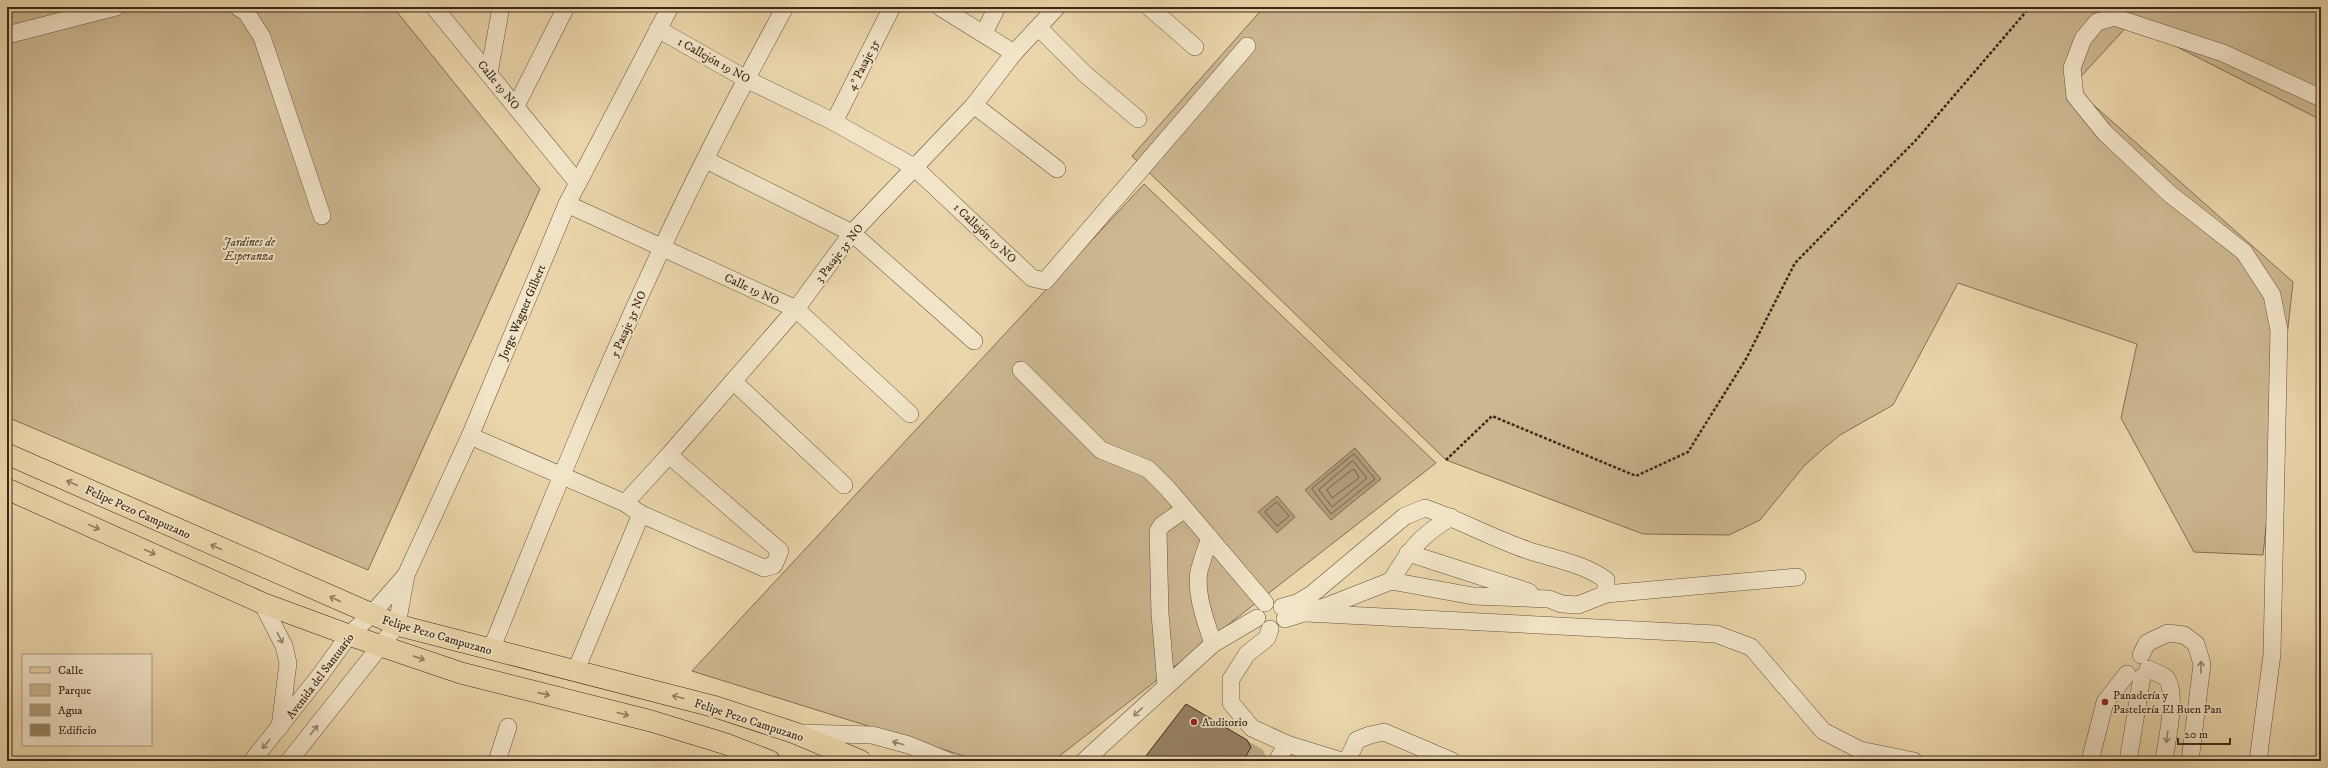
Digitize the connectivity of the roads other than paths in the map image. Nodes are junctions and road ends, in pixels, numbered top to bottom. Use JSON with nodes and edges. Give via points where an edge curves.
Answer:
{"nodes":[{"id":1,"x":116,"y":7,"type":"edge"},
{"id":2,"x":238,"y":7,"type":"edge"},
{"id":3,"x":434,"y":7,"type":"edge"},
{"id":4,"x":501,"y":7,"type":"edge"},
{"id":5,"x":566,"y":7,"type":"edge"},
{"id":6,"x":670,"y":7,"type":"edge"},
{"id":7,"x":785,"y":7,"type":"edge"},
{"id":8,"x":892,"y":7,"type":"edge"},
{"id":9,"x":940,"y":7,"type":"edge"},
{"id":10,"x":997,"y":7,"type":"edge"},
{"id":11,"x":1056,"y":7,"type":"edge"},
{"id":12,"x":1149,"y":7,"type":"edge"},
{"id":13,"x":1039,"y":28,"type":"junction"},
{"id":14,"x":658,"y":29,"type":"junction"},
{"id":15,"x":984,"y":33,"type":"junction"},
{"id":16,"x":7,"y":35,"type":"edge"},
{"id":17,"x":1248,"y":46,"type":"dead end"},
{"id":18,"x":1195,"y":47,"type":"dead end"},
{"id":19,"x":1014,"y":53,"type":"junction"},
{"id":20,"x":489,"y":73,"type":"junction"},
{"id":21,"x":746,"y":79,"type":"junction"},
{"id":22,"x":2321,"y":98,"type":"edge"},
{"id":23,"x":516,"y":106,"type":"junction"},
{"id":24,"x":974,"y":106,"type":"junction"},
{"id":25,"x":1138,"y":119,"type":"dead end"},
{"id":26,"x":834,"y":122,"type":"junction"},
{"id":27,"x":706,"y":160,"type":"junction"},
{"id":28,"x":914,"y":166,"type":"junction"},
{"id":29,"x":1058,"y":169,"type":"dead end"},
{"id":30,"x":577,"y":182,"type":"junction"},
{"id":31,"x":567,"y":204,"type":"junction"},
{"id":32,"x":322,"y":216,"type":"dead end"},
{"id":33,"x":852,"y":233,"type":"junction"},
{"id":34,"x":662,"y":248,"type":"junction"},
{"id":35,"x":796,"y":309,"type":"junction"},
{"id":36,"x":974,"y":341,"type":"dead end"},
{"id":37,"x":1021,"y":370,"type":"dead end"},
{"id":38,"x":733,"y":381,"type":"junction"},
{"id":39,"x":910,"y":414,"type":"dead end"},
{"id":40,"x":470,"y":436,"type":"junction"},
{"id":41,"x":7,"y":454,"type":"edge"},
{"id":42,"x":669,"y":455,"type":"junction"},
{"id":43,"x":561,"y":475,"type":"junction"},
{"id":44,"x":844,"y":485,"type":"dead end"},
{"id":45,"x":7,"y":489,"type":"edge"},
{"id":46,"x":625,"y":503,"type":"junction"},
{"id":47,"x":1185,"y":509,"type":"junction"},
{"id":48,"x":641,"y":514,"type":"junction"},
{"id":49,"x":1451,"y":517,"type":"junction"},
{"id":50,"x":1210,"y":538,"type":"junction"},
{"id":51,"x":1408,"y":553,"type":"junction"},
{"id":52,"x":406,"y":575,"type":"junction"},
{"id":53,"x":1480,"y":576,"type":"junction"},
{"id":54,"x":1797,"y":576,"type":"dead end"},
{"id":55,"x":1391,"y":581,"type":"junction"},
{"id":56,"x":1606,"y":594,"type":"junction"},
{"id":57,"x":1473,"y":596,"type":"junction"},
{"id":58,"x":1549,"y":599,"type":"junction"},
{"id":59,"x":262,"y":603,"type":"junction"},
{"id":60,"x":1265,"y":603,"type":"junction"},
{"id":61,"x":1284,"y":613,"type":"junction"},
{"id":62,"x":1306,"y":613,"type":"junction"},
{"id":63,"x":371,"y":615,"type":"junction"},
{"id":64,"x":1257,"y":618,"type":"junction"},
{"id":65,"x":397,"y":625,"type":"junction"},
{"id":66,"x":1270,"y":630,"type":"junction"},
{"id":67,"x":349,"y":635,"type":"junction"},
{"id":68,"x":1213,"y":644,"type":"junction"},
{"id":69,"x":382,"y":646,"type":"junction"},
{"id":70,"x":490,"y":650,"type":"junction"},
{"id":71,"x":2139,"y":669,"type":"junction"},
{"id":72,"x":576,"y":670,"type":"junction"},
{"id":73,"x":1166,"y":685,"type":"junction"},
{"id":74,"x":508,"y":727,"type":"dead end"},
{"id":75,"x":279,"y":729,"type":"junction"},
{"id":76,"x":795,"y":733,"type":"junction"},
{"id":77,"x":1287,"y":744,"type":"junction"},
{"id":78,"x":252,"y":761,"type":"edge"},
{"id":79,"x":289,"y":761,"type":"edge"},
{"id":80,"x":497,"y":761,"type":"edge"},
{"id":81,"x":770,"y":761,"type":"edge"},
{"id":82,"x":861,"y":761,"type":"edge"},
{"id":83,"x":948,"y":761,"type":"edge"},
{"id":84,"x":1084,"y":761,"type":"edge"},
{"id":85,"x":1277,"y":761,"type":"edge"},
{"id":86,"x":1342,"y":761,"type":"edge"},
{"id":87,"x":1347,"y":761,"type":"edge"},
{"id":88,"x":1452,"y":761,"type":"edge"},
{"id":89,"x":1914,"y":761,"type":"edge"},
{"id":90,"x":2090,"y":761,"type":"edge"},
{"id":91,"x":2128,"y":761,"type":"edge"},
{"id":92,"x":2164,"y":761,"type":"edge"},
{"id":93,"x":2190,"y":761,"type":"edge"},
{"id":94,"x":2258,"y":761,"type":"edge"}],
"edges":[{"from":1,"to":16,"type":"street"},
{"from":2,"to":32,"type":"street","via":[[246,12],[262,37]]},
{"from":3,"to":20,"type":"street","name":"Calle 19 NO"},
{"from":4,"to":20,"type":"street"},
{"from":5,"to":23,"type":"street"},
{"from":6,"to":14,"type":"street","name":"Jorge Wagner Gilbert"},
{"from":7,"to":21,"type":"street","name":"5 Pasaje 35 NO"},
{"from":8,"to":26,"type":"street","name":"4° Pasaje 35"},
{"from":9,"to":15,"type":"street"},
{"from":10,"to":15,"type":"street"},
{"from":11,"to":13,"type":"street","name":"3 Pasaje 35 NO"},
{"from":12,"to":18,"type":"street"},
{"from":13,"to":19,"type":"street","name":"3 Pasaje 35 NO"},
{"from":13,"to":25,"type":"street","via":[[1085,74]]},
{"from":14,"to":21,"type":"street","name":"1 Callejón 19 NO"},
{"from":14,"to":30,"type":"street","name":"Jorge Wagner Gilbert"},
{"from":15,"to":19,"type":"street"},
{"from":17,"to":28,"type":"street","name":"1 Callejón 19 NO","via":[[1045,281],[1032,278]]},
{"from":19,"to":24,"type":"street","name":"3 Pasaje 35 NO"},
{"from":20,"to":23,"type":"street","name":"Calle 19 NO"},
{"from":21,"to":26,"type":"street","name":"1 Callejón 19 NO"},
{"from":21,"to":27,"type":"street","name":"5 Pasaje 35 NO"},
{"from":22,"to":94,"type":"street","via":[[2223,53],[2114,17],[2097,22],[2083,39],[2072,68],[2074,96],[2105,133],[2170,194],[2244,252],[2272,295],[2279,330],[2272,654]]},
{"from":23,"to":30,"type":"street","name":"Calle 19 NO"},
{"from":24,"to":28,"type":"street","name":"3 Pasaje 35 NO"},
{"from":24,"to":29,"type":"street"},
{"from":26,"to":28,"type":"street","name":"1 Callejón 19 NO"},
{"from":27,"to":33,"type":"street"},
{"from":27,"to":34,"type":"street","name":"5 Pasaje 35 NO"},
{"from":28,"to":33,"type":"street","name":"3 Pasaje 35 NO"},
{"from":30,"to":31,"type":"street","name":"Jorge Wagner Gilbert"},
{"from":31,"to":34,"type":"street","name":"Calle 19 NO"},
{"from":31,"to":40,"type":"street","name":"Jorge Wagner Gilbert"},
{"from":33,"to":35,"type":"street","name":"3 Pasaje 35 NO"},
{"from":33,"to":36,"type":"street"},
{"from":34,"to":35,"type":"street","name":"Calle 19 NO"},
{"from":34,"to":43,"type":"street","name":"5 Pasaje 35 NO"},
{"from":35,"to":38,"type":"street","name":"3 Pasaje 35 NO"},
{"from":35,"to":39,"type":"street","name":"Calle 19 NO"},
{"from":37,"to":47,"type":"street","via":[[1101,450],[1148,469]]},
{"from":38,"to":42,"type":"street","name":"3 Pasaje 35 NO"},
{"from":38,"to":44,"type":"street"},
{"from":40,"to":43,"type":"street"},
{"from":40,"to":52,"type":"street","name":"Jorge Wagner Gilbert"},
{"from":63,"to":41,"type":"main road","name":"Felipe Pezo Campuzano","one_way":true},
{"from":42,"to":46,"type":"street","name":"3 Pasaje 35 NO"},
{"from":42,"to":48,"type":"street","via":[[780,550],[777,561],[769,568],[764,568]]},
{"from":43,"to":46,"type":"street"},
{"from":43,"to":70,"type":"street","name":"5 Pasaje 35 NO"},
{"from":45,"to":59,"type":"main road","name":"Felipe Pezo Campuzano","one_way":true},
{"from":46,"to":48,"type":"street"},
{"from":47,"to":50,"type":"street"},
{"from":47,"to":73,"type":"street","via":[[1162,525],[1158,531],[1160,614]]},
{"from":48,"to":72,"type":"street"},
{"from":49,"to":51,"type":"street","via":[[1425,534]]},
{"from":49,"to":56,"type":"street","via":[[1525,550],[1594,571],[1606,580]]},
{"from":49,"to":61,"type":"street","via":[[1425,508],[1405,516],[1312,594]]},
{"from":50,"to":60,"type":"street"},
{"from":50,"to":68,"type":"street","via":[[1199,572],[1201,605]]},
{"from":51,"to":53,"type":"street"},
{"from":51,"to":55,"type":"street"},
{"from":52,"to":63,"type":"street","name":"Avenida del Santuario"},
{"from":52,"to":65,"type":"street","name":"Jorge Wagner Gilbert"},
{"from":53,"to":57,"type":"street"},
{"from":53,"to":58,"type":"street"},
{"from":54,"to":56,"type":"street"},
{"from":55,"to":57,"type":"street"},
{"from":55,"to":62,"type":"street"},
{"from":56,"to":58,"type":"street","via":[[1578,605],[1562,604]]},
{"from":57,"to":58,"type":"street"},
{"from":59,"to":67,"type":"main road","name":"Felipe Pezo Campuzano"},
{"from":59,"to":75,"type":"street","one_way":true,"via":[[284,646],[288,663]]},
{"from":60,"to":61,"type":"street","via":[[1277,603]]},
{"from":60,"to":64,"type":"street","via":[[1257,612]]},
{"from":61,"to":62,"type":"street"},
{"from":61,"to":66,"type":"street","via":[[1282,624]]},
{"from":62,"to":89,"type":"street","via":[[1716,634],[1751,647],[1823,731],[1860,750]]},
{"from":63,"to":65,"type":"main road","name":"Felipe Pezo Campuzano"},
{"from":63,"to":67,"type":"street","name":"Avenida del Santuario"},
{"from":64,"to":66,"type":"street","via":[[1260,624]]},
{"from":64,"to":68,"type":"street"},
{"from":65,"to":69,"type":"street"},
{"from":65,"to":70,"type":"main road","name":"Felipe Pezo Campuzano"},
{"from":66,"to":77,"type":"street","via":[[1267,638],[1247,654],[1232,679],[1232,704],[1252,728]]},
{"from":67,"to":69,"type":"main road","name":"Felipe Pezo Campuzano"},
{"from":67,"to":75,"type":"street","name":"Avenida del Santuario"},
{"from":68,"to":73,"type":"street"},
{"from":79,"to":69,"type":"street","one_way":true},
{"from":69,"to":81,"type":"main road","name":"Felipe Pezo Campuzano","one_way":true,"via":[[461,673],[651,721],[726,744]]},
{"from":70,"to":72,"type":"main road","name":"Felipe Pezo Campuzano"},
{"from":71,"to":90,"type":"street","via":[[2105,702]]},
{"from":71,"to":91,"type":"street"},
{"from":71,"to":92,"type":"street","one_way":true,"via":[[2166,678],[2171,690]]},
{"from":93,"to":71,"type":"street","one_way":true,"via":[[2202,664],[2196,644],[2184,635],[2168,633],[2147,643]]},
{"from":76,"to":72,"type":"main road","name":"Felipe Pezo Campuzano","one_way":true,"via":[[716,707]]},
{"from":73,"to":84,"type":"street","one_way":true},
{"from":74,"to":80,"type":"street"},
{"from":75,"to":78,"type":"street","name":"Avenida del Santuario","one_way":true},
{"from":76,"to":82,"type":"main road","name":"Felipe Pezo Campuzano"},
{"from":83,"to":76,"type":"street","one_way":true,"via":[[908,745],[872,735]]},
{"from":77,"to":85,"type":"street"},
{"from":77,"to":86,"type":"street"},
{"from":87,"to":88,"type":"street","via":[[1357,740],[1384,732]]}]}
